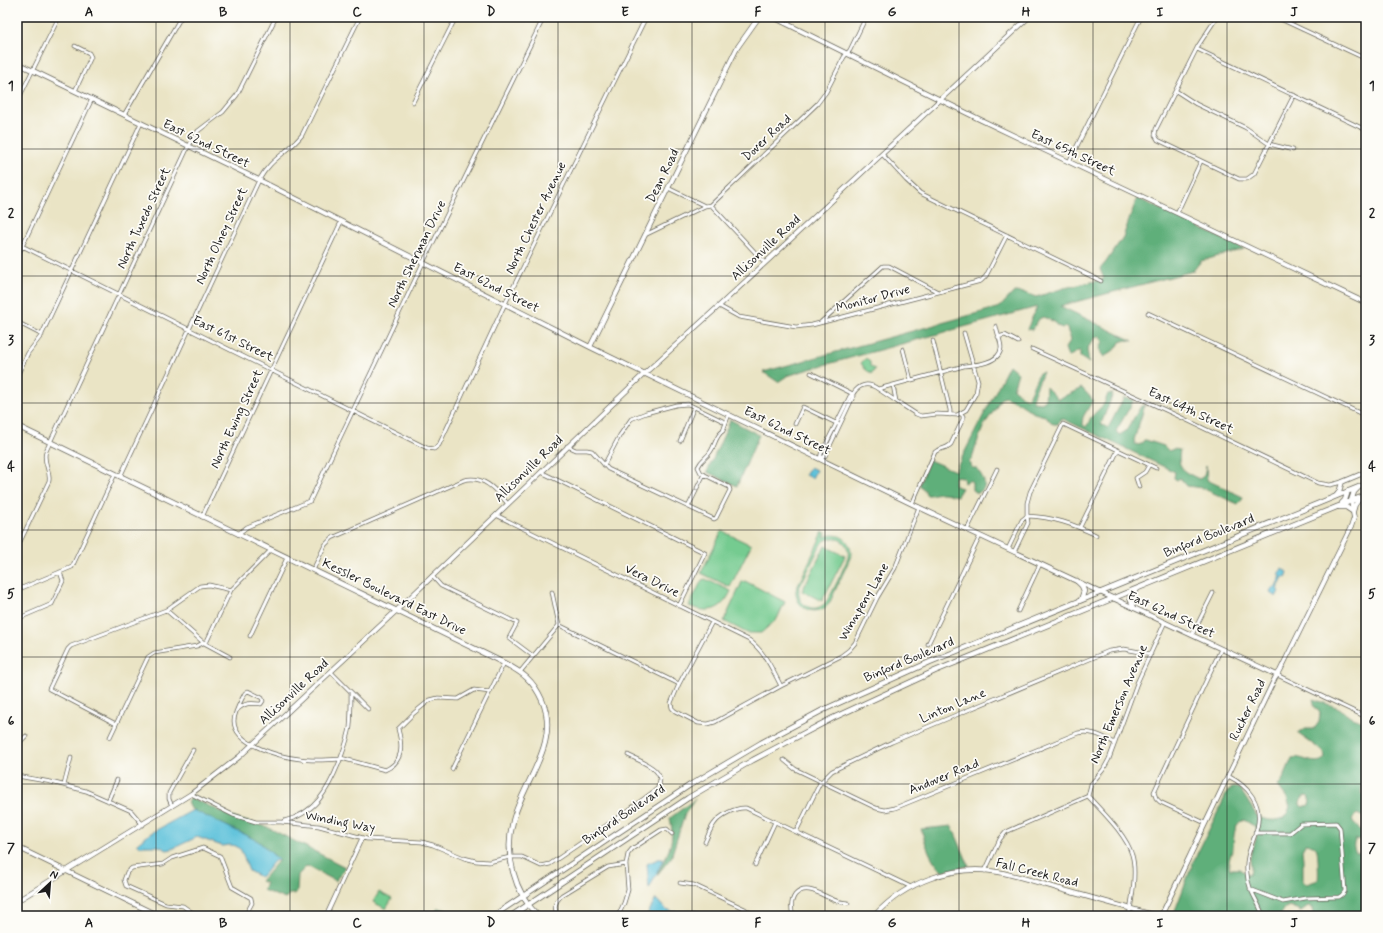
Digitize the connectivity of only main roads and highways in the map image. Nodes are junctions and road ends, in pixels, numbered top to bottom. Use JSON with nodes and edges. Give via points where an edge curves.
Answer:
{"nodes":[{"id":1,"x":17,"y":426,"type":"edge"},
{"id":2,"x":1366,"y":484,"type":"edge"},
{"id":3,"x":1361,"y":486,"type":"junction"},
{"id":4,"x":1348,"y":491,"type":"junction"},
{"id":5,"x":1366,"y":495,"type":"edge"},
{"id":6,"x":1351,"y":501,"type":"junction"},
{"id":7,"x":1338,"y":506,"type":"junction"},
{"id":8,"x":1353,"y":512,"type":"road end"},
{"id":9,"x":1077,"y":582,"type":"road end"},
{"id":10,"x":1139,"y":588,"type":"junction"},
{"id":11,"x":1081,"y":600,"type":"junction"},
{"id":12,"x":1134,"y":608,"type":"road end"},
{"id":13,"x":523,"y":896,"type":"junction"},
{"id":14,"x":528,"y":905,"type":"junction"},
{"id":15,"x":493,"y":916,"type":"edge"},
{"id":16,"x":511,"y":916,"type":"edge"},
{"id":17,"x":538,"y":916,"type":"edge"}],
"edges":[{"from":1,"to":13,"type":"main road","name":"Kessler Boulevard East Drive","via":[[504,663],[530,681],[545,708],[547,728],[543,749],[519,803],[509,840],[515,880]]},
{"from":2,"to":3,"type":"main road","name":"Binford Boulevard"},
{"from":3,"to":4,"type":"main road","name":"Binford Boulevard"},
{"from":3,"to":6,"type":"main road","via":[[1354,492]]},
{"from":4,"to":7,"type":"main road","via":[[1345,500]]},
{"from":4,"to":11,"type":"main road","name":"Binford Boulevard"},
{"from":5,"to":6,"type":"main road","name":"Binford Boulevard"},
{"from":6,"to":7,"type":"main road","name":"Binford Boulevard"},
{"from":7,"to":8,"type":"main road","via":[[1346,507]]},
{"from":7,"to":10,"type":"main road","name":"Binford Boulevard"},
{"from":9,"to":11,"type":"main road","via":[[1084,591]]},
{"from":10,"to":12,"type":"main road","via":[[1130,598]]},
{"from":10,"to":14,"type":"main road","name":"Binford Boulevard","via":[[915,680],[798,735],[681,802]]},
{"from":11,"to":13,"type":"main road","name":"Binford Boulevard","via":[[892,678],[796,725],[725,763]]},
{"from":13,"to":14,"type":"main road","name":"Kessler Boulevard East Drive"},
{"from":13,"to":15,"type":"main road","name":"Binford Boulevard"},
{"from":14,"to":16,"type":"main road","name":"Binford Boulevard"},
{"from":14,"to":17,"type":"main road","name":"Kessler Boulevard East Drive"}]}
